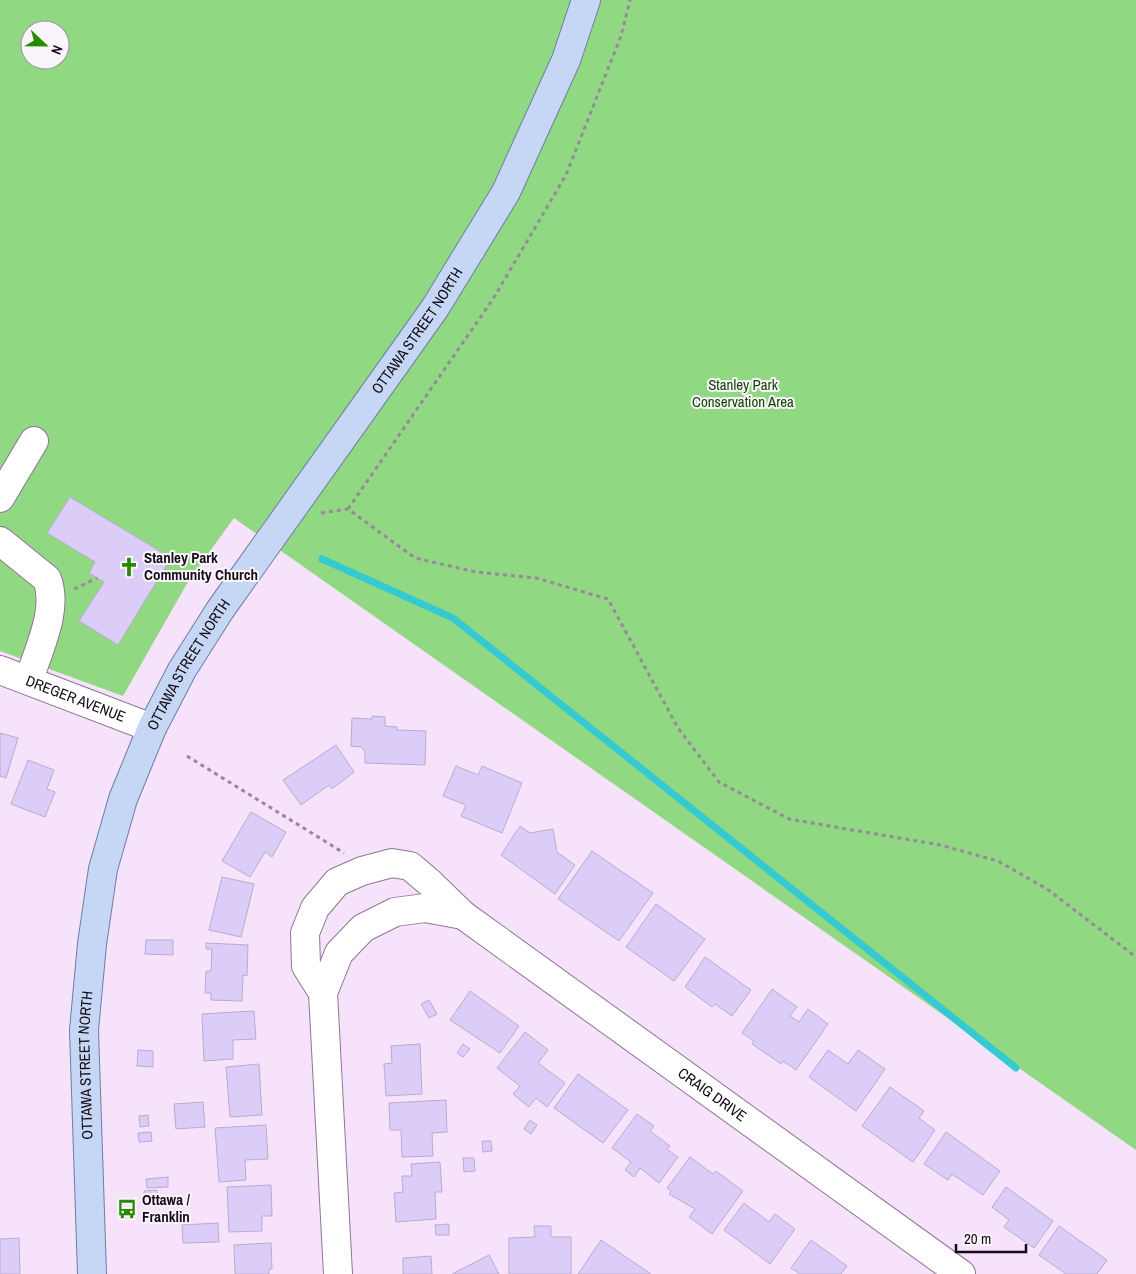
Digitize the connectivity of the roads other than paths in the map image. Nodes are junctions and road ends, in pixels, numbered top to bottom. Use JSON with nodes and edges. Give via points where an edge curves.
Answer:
{"nodes":[{"id":1,"x":586,"y":0,"type":"edge"},
{"id":2,"x":34,"y":441,"type":"dead end"},
{"id":3,"x":0,"y":498,"type":"edge"},
{"id":4,"x":0,"y":541,"type":"edge"},
{"id":5,"x":0,"y":670,"type":"edge"},
{"id":6,"x":28,"y":680,"type":"junction"},
{"id":7,"x":152,"y":728,"type":"junction"},
{"id":8,"x":463,"y":915,"type":"junction"},
{"id":9,"x":323,"y":993,"type":"junction"},
{"id":10,"x":92,"y":1274,"type":"edge"},
{"id":11,"x":338,"y":1274,"type":"edge"},
{"id":12,"x":961,"y":1274,"type":"edge"}],
"edges":[{"from":1,"to":7,"type":"main road","name":"OTTAWA STREET NORTH","via":[[566,60],[506,192],[435,308],[220,610],[182,670]]},
{"from":2,"to":3,"type":"street"},
{"from":4,"to":6,"type":"street","via":[[48,580],[51,588],[47,623]]},
{"from":5,"to":6,"type":"street","name":"DREGER AVENUE"},
{"from":6,"to":7,"type":"street","name":"DREGER AVENUE"},
{"from":7,"to":10,"type":"main road","name":"OTTAWA STREET NORTH","via":[[122,799],[103,869],[92,944],[84,1030]]},
{"from":8,"to":9,"type":"street","name":"CRAIG DRIVE","via":[[424,908],[395,912],[363,928],[339,953]]},
{"from":8,"to":9,"type":"street","name":"CRAIG DRIVE","via":[[410,866],[392,863],[337,882],[315,908],[305,933],[306,966]]},
{"from":8,"to":12,"type":"street","name":"CRAIG DRIVE"},
{"from":9,"to":11,"type":"street","name":"CRAIG DRIVE"}]}
